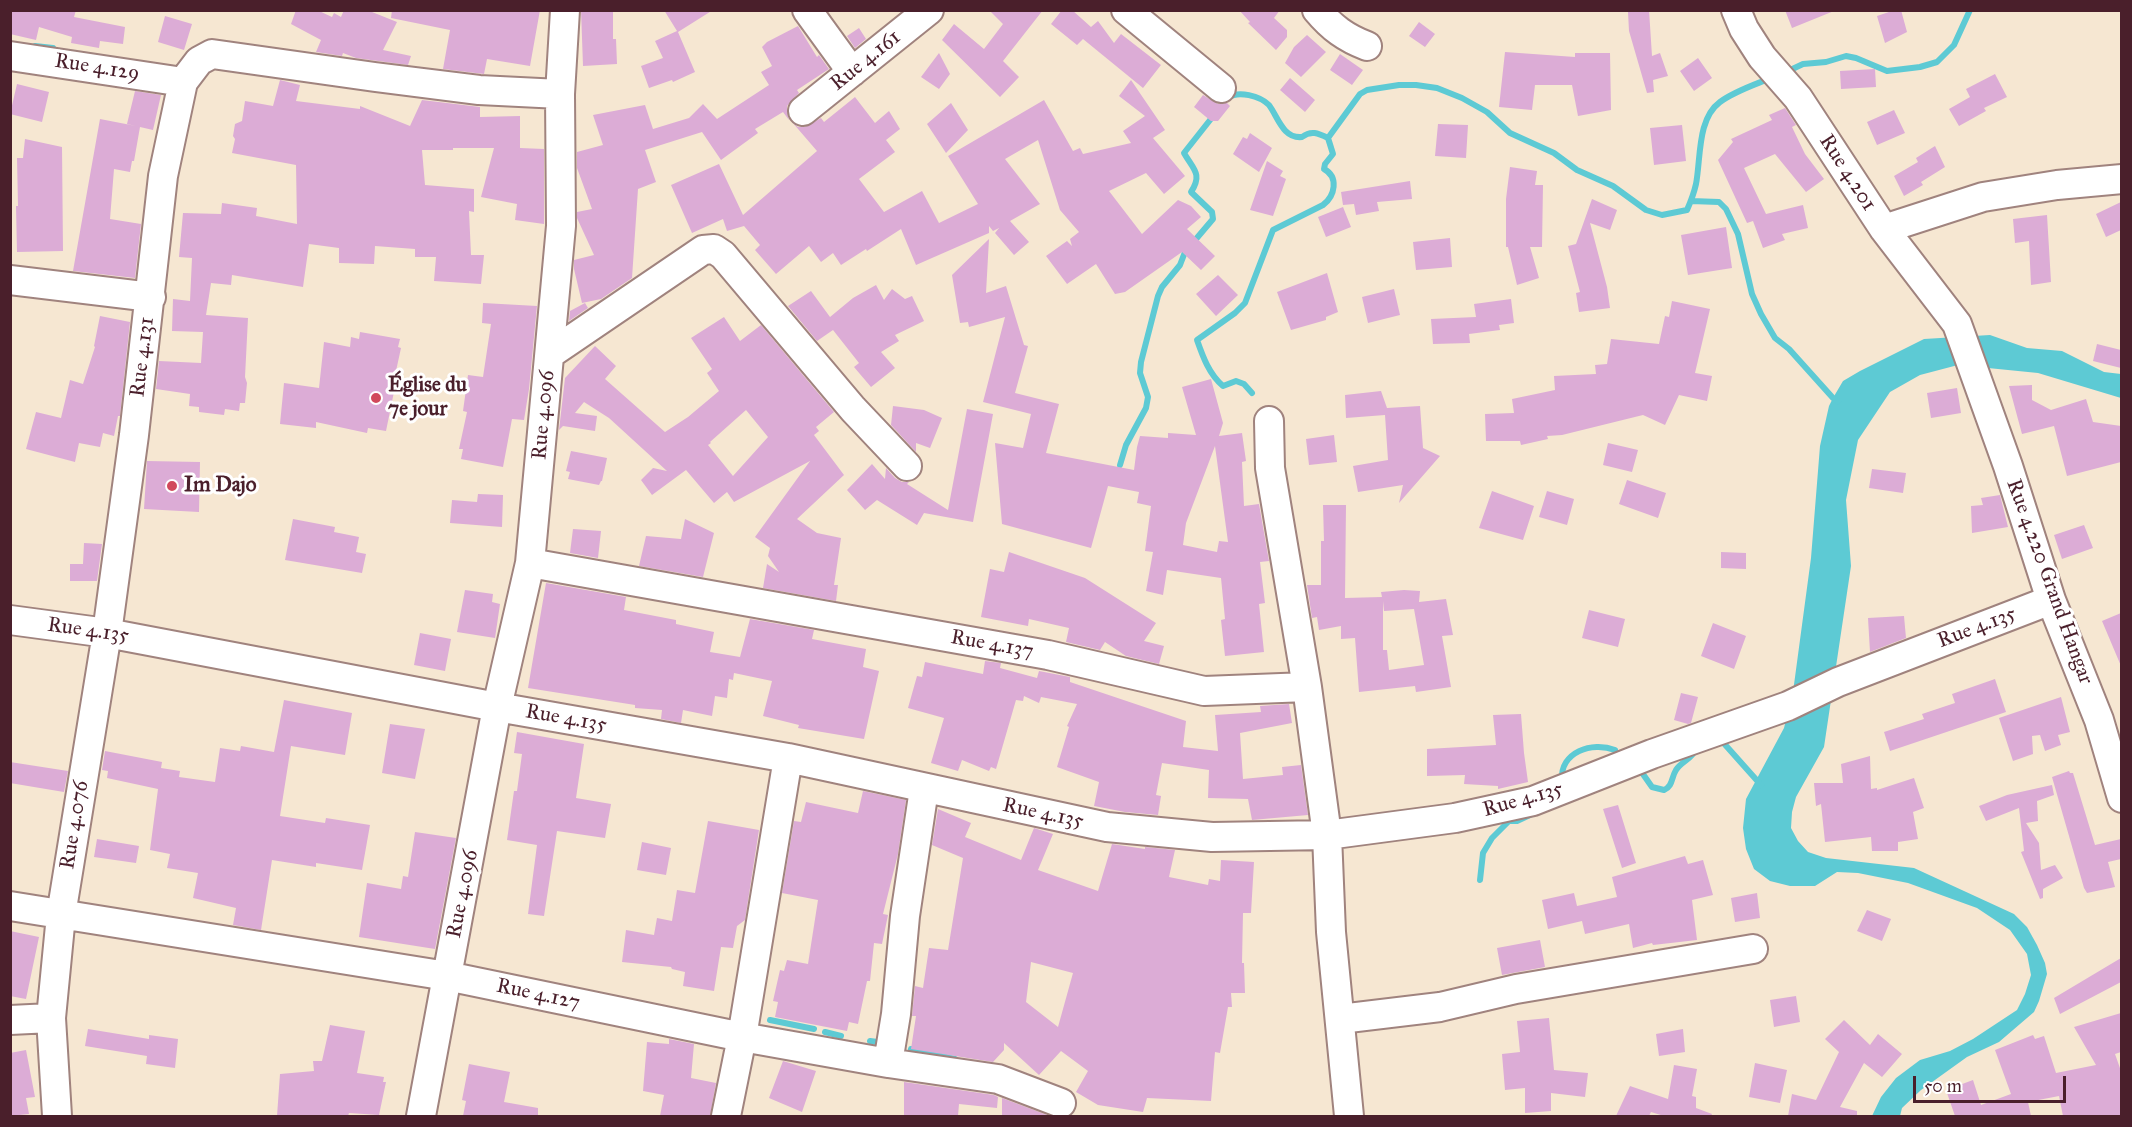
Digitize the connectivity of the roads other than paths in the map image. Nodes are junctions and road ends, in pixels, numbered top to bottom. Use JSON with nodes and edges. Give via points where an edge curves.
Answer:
{"nodes":[{"id":1,"x":565,"y":10,"type":"edge"},
{"id":2,"x":807,"y":10,"type":"edge"},
{"id":3,"x":929,"y":10,"type":"edge"},
{"id":4,"x":1126,"y":10,"type":"edge"},
{"id":5,"x":1317,"y":10,"type":"edge"},
{"id":6,"x":1736,"y":10,"type":"edge"},
{"id":7,"x":1367,"y":46,"type":"dead end"},
{"id":8,"x":10,"y":56,"type":"edge"},
{"id":9,"x":852,"y":72,"type":"junction"},
{"id":10,"x":183,"y":82,"type":"junction"},
{"id":11,"x":1221,"y":88,"type":"dead end"},
{"id":12,"x":560,"y":94,"type":"junction"},
{"id":13,"x":803,"y":111,"type":"dead end"},
{"id":14,"x":2121,"y":178,"type":"edge"},
{"id":15,"x":1884,"y":229,"type":"junction"},
{"id":16,"x":10,"y":280,"type":"edge"},
{"id":17,"x":151,"y":297,"type":"junction"},
{"id":18,"x":550,"y":354,"type":"junction"},
{"id":19,"x":1971,"y":368,"type":"joint"},
{"id":20,"x":1269,"y":421,"type":"dead end"},
{"id":21,"x":907,"y":466,"type":"dead end"},
{"id":22,"x":530,"y":563,"type":"junction"},
{"id":23,"x":2051,"y":600,"type":"junction"},
{"id":24,"x":10,"y":620,"type":"edge"},
{"id":25,"x":107,"y":633,"type":"junction"},
{"id":26,"x":1307,"y":687,"type":"junction"},
{"id":27,"x":497,"y":707,"type":"junction"},
{"id":28,"x":788,"y":758,"type":"junction"},
{"id":29,"x":924,"y":789,"type":"junction"},
{"id":30,"x":2121,"y":798,"type":"edge"},
{"id":31,"x":1327,"y":834,"type":"junction"},
{"id":32,"x":10,"y":906,"type":"edge"},
{"id":33,"x":60,"y":915,"type":"junction"},
{"id":34,"x":1753,"y":949,"type":"dead end"},
{"id":35,"x":447,"y":976,"type":"junction"},
{"id":36,"x":51,"y":1018,"type":"junction"},
{"id":37,"x":1340,"y":1019,"type":"junction"},
{"id":38,"x":10,"y":1020,"type":"edge"},
{"id":39,"x":742,"y":1037,"type":"junction"},
{"id":40,"x":888,"y":1063,"type":"junction"},
{"id":41,"x":1061,"y":1103,"type":"dead end"},
{"id":42,"x":57,"y":1116,"type":"edge"},
{"id":43,"x":421,"y":1116,"type":"edge"},
{"id":44,"x":726,"y":1116,"type":"edge"},
{"id":45,"x":1349,"y":1116,"type":"edge"}],
"edges":[{"from":1,"to":12,"type":"street","name":"Rue 4.096"},
{"from":2,"to":9,"type":"street"},
{"from":3,"to":9,"type":"street","name":"Rue 4.161"},
{"from":4,"to":11,"type":"street"},
{"from":5,"to":7,"type":"street","via":[[1348,39]]},
{"from":6,"to":15,"type":"street","name":"Rue 4.201","via":[[1762,57],[1798,98]]},
{"from":8,"to":10,"type":"street","name":"Rue 4.129"},
{"from":9,"to":13,"type":"street","name":"Rue 4.161"},
{"from":10,"to":12,"type":"street","via":[[199,61],[212,54],[480,90]]},
{"from":10,"to":17,"type":"street","name":"Rue 4.131","via":[[163,176]]},
{"from":12,"to":18,"type":"street","name":"Rue 4.096","via":[[561,226]]},
{"from":14,"to":15,"type":"street","via":[[1983,197]]},
{"from":15,"to":19,"type":"street","name":"Rue 4.201","via":[[1957,324]]},
{"from":16,"to":17,"type":"street"},
{"from":17,"to":25,"type":"street","name":"Rue 4.131"},
{"from":18,"to":21,"type":"street","via":[[703,250],[714,249]]},
{"from":18,"to":22,"type":"street","name":"Rue 4.096"},
{"from":19,"to":23,"type":"street","name":"Rue 4.220 Grand Hangar","via":[[2008,466]]},
{"from":20,"to":26,"type":"street","via":[[1270,468]]},
{"from":22,"to":26,"type":"street","name":"Rue 4.137","via":[[1048,655],[1204,691]]},
{"from":22,"to":27,"type":"street","name":"Rue 4.096"},
{"from":23,"to":30,"type":"street","name":"Rue 4.220 Grand Hangar","via":[[2099,720]]},
{"from":23,"to":31,"type":"street","name":"Rue 4.135","via":[[1839,682],[1788,706],[1533,801],[1455,818]]},
{"from":24,"to":25,"type":"street","name":"Rue 4.135"},
{"from":25,"to":27,"type":"street","name":"Rue 4.135"},
{"from":25,"to":33,"type":"street","name":"Rue 4.076"},
{"from":26,"to":31,"type":"street"},
{"from":27,"to":28,"type":"street","name":"Rue 4.135"},
{"from":27,"to":35,"type":"street","name":"Rue 4.096"},
{"from":28,"to":29,"type":"street","name":"Rue 4.135"},
{"from":28,"to":39,"type":"street"},
{"from":29,"to":31,"type":"street","name":"Rue 4.135","via":[[1107,827],[1212,837]]},
{"from":29,"to":40,"type":"street"},
{"from":31,"to":37,"type":"street"},
{"from":32,"to":33,"type":"street","name":"Rue 4.127"},
{"from":33,"to":35,"type":"street","name":"Rue 4.127"},
{"from":33,"to":36,"type":"street","name":"Rue 4.076"},
{"from":34,"to":37,"type":"street","via":[[1516,989],[1440,1007]]},
{"from":35,"to":39,"type":"street","name":"Rue 4.127"},
{"from":35,"to":43,"type":"street","name":"Rue 4.096"},
{"from":36,"to":38,"type":"street"},
{"from":36,"to":42,"type":"street","name":"Rue 4.076"},
{"from":37,"to":45,"type":"street"},
{"from":39,"to":40,"type":"street","name":"Rue 4.127"},
{"from":39,"to":44,"type":"street"},
{"from":40,"to":41,"type":"street","name":"Rue 4.127","via":[[998,1080]]}]}
